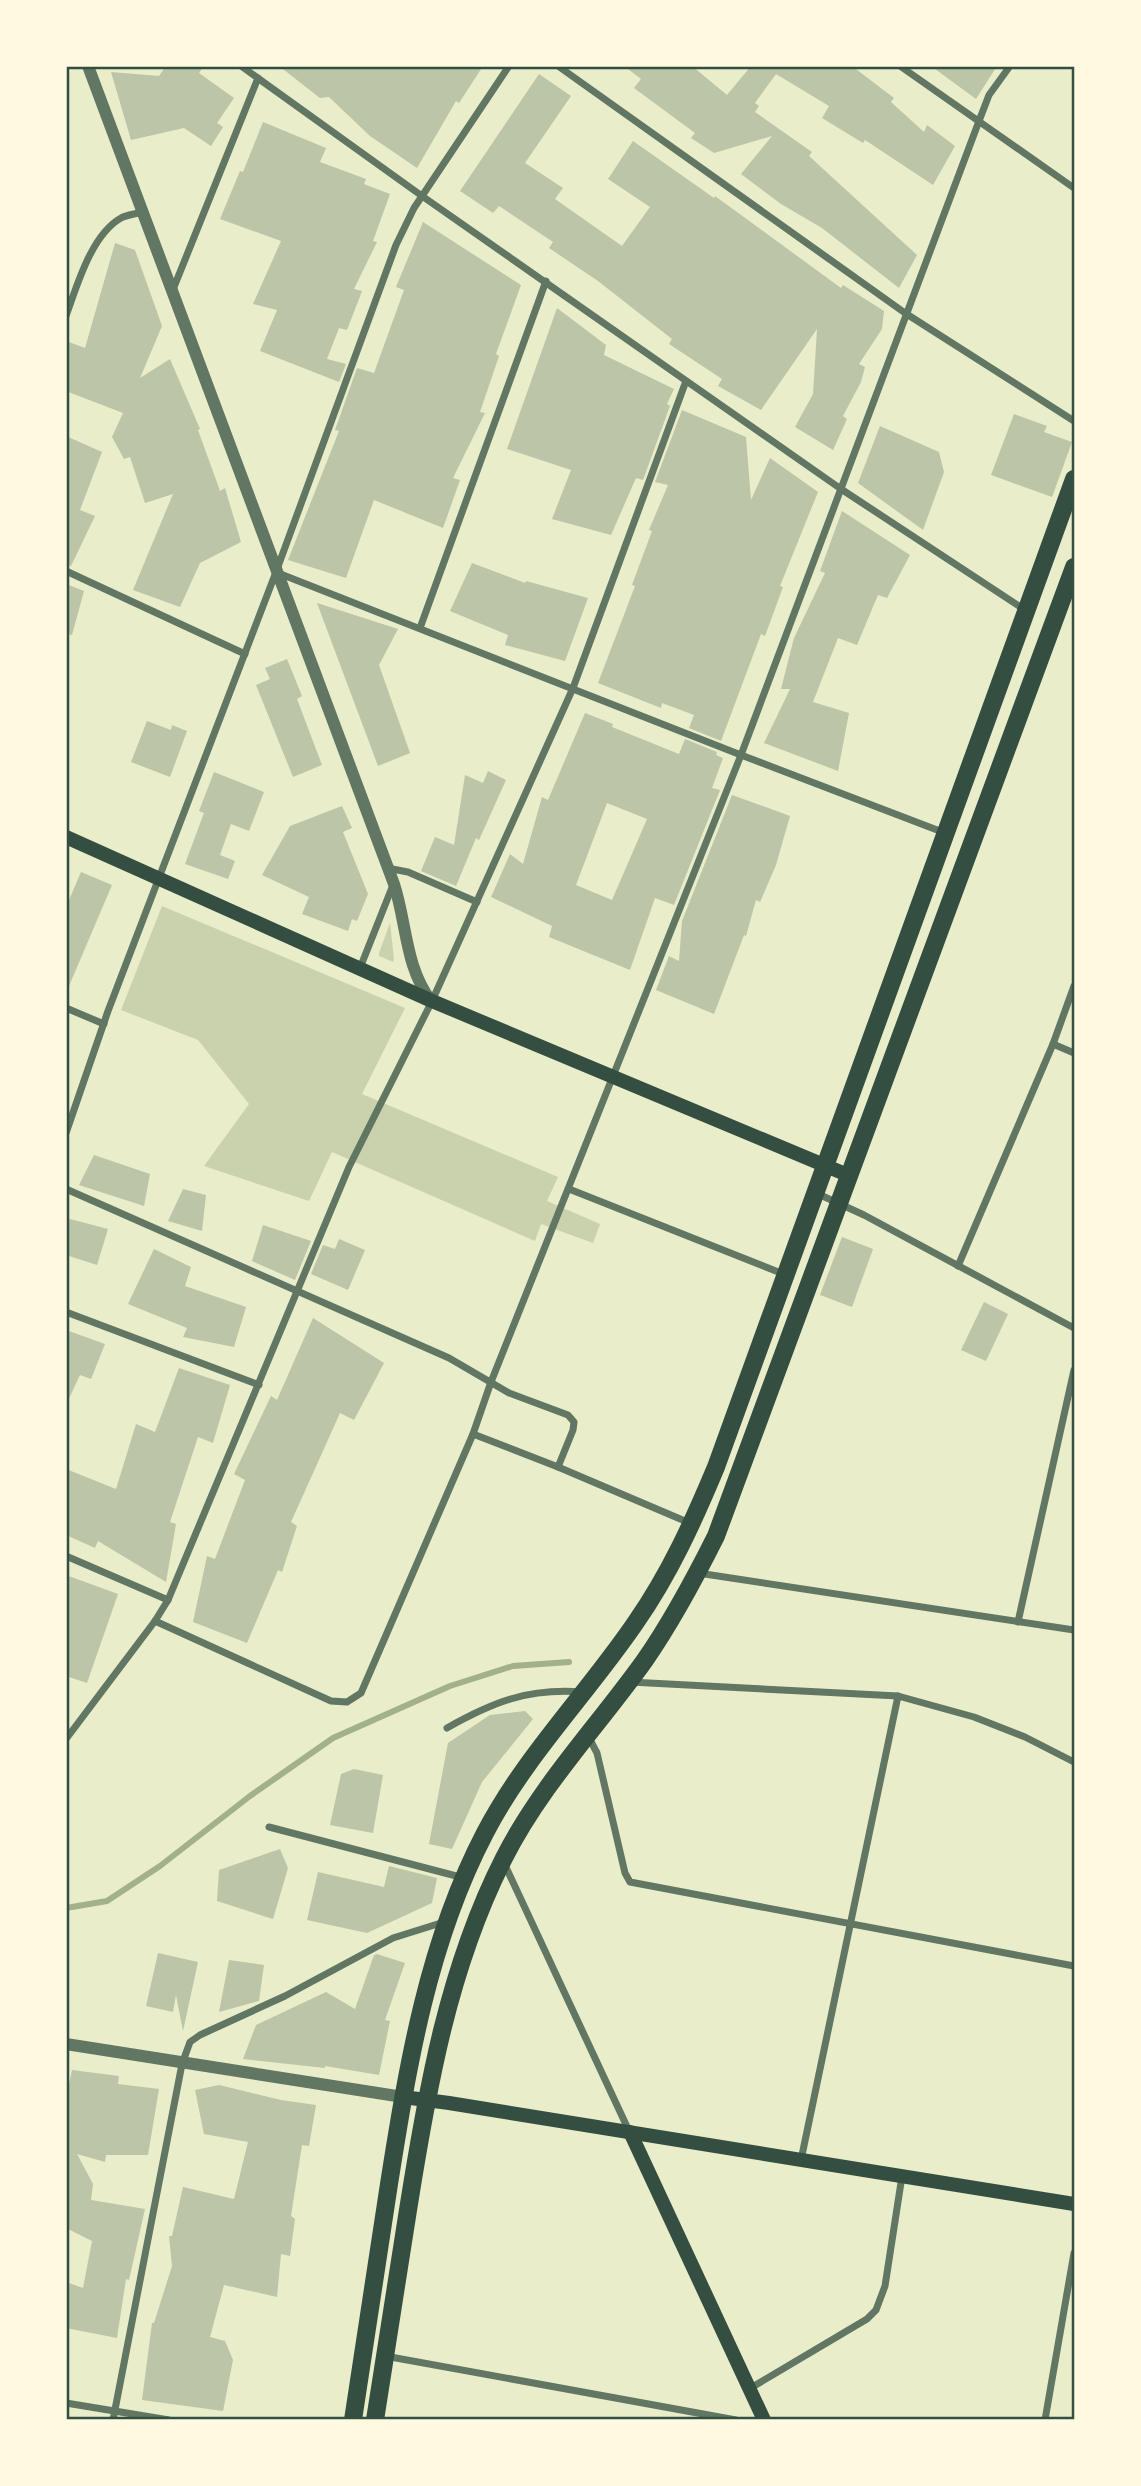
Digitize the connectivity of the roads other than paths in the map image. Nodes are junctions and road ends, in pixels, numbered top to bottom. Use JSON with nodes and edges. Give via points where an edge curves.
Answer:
{"nodes":[{"id":1,"x":88,"y":66,"type":"edge"},
{"id":2,"x":241,"y":66,"type":"edge"},
{"id":3,"x":509,"y":66,"type":"edge"},
{"id":4,"x":558,"y":66,"type":"edge"},
{"id":5,"x":900,"y":66,"type":"edge"},
{"id":6,"x":1010,"y":66,"type":"edge"},
{"id":7,"x":258,"y":78,"type":"junction"},
{"id":8,"x":979,"y":121,"type":"junction"},
{"id":9,"x":1074,"y":188,"type":"edge"},
{"id":10,"x":422,"y":197,"type":"junction"},
{"id":11,"x":142,"y":212,"type":"junction"},
{"id":12,"x":546,"y":281,"type":"junction"},
{"id":13,"x":172,"y":292,"type":"junction"},
{"id":14,"x":905,"y":313,"type":"junction"},
{"id":15,"x":66,"y":316,"type":"edge"},
{"id":16,"x":687,"y":382,"type":"junction"},
{"id":17,"x":1074,"y":421,"type":"edge"},
{"id":18,"x":1074,"y":479,"type":"edge"},
{"id":19,"x":841,"y":489,"type":"junction"},
{"id":20,"x":289,"y":538,"type":"junction"},
{"id":21,"x":265,"y":542,"type":"junction"},
{"id":22,"x":1074,"y":567,"type":"edge"},
{"id":23,"x":66,"y":571,"type":"edge"},
{"id":24,"x":276,"y":572,"type":"junction"},
{"id":25,"x":1027,"y":611,"type":"junction"},
{"id":26,"x":420,"y":628,"type":"junction"},
{"id":27,"x":245,"y":654,"type":"junction"},
{"id":28,"x":573,"y":688,"type":"junction"},
{"id":29,"x":741,"y":755,"type":"junction"},
{"id":30,"x":946,"y":833,"type":"junction"},
{"id":31,"x":66,"y":837,"type":"edge"},
{"id":32,"x":387,"y":868,"type":"junction"},
{"id":33,"x":158,"y":878,"type":"junction"},
{"id":34,"x":394,"y":884,"type":"junction"},
{"id":35,"x":477,"y":902,"type":"junction"},
{"id":36,"x":359,"y":969,"type":"junction"},
{"id":37,"x":1074,"y":986,"type":"edge"},
{"id":38,"x":432,"y":1001,"type":"junction"},
{"id":39,"x":66,"y":1008,"type":"edge"},
{"id":40,"x":104,"y":1024,"type":"junction"},
{"id":41,"x":1053,"y":1044,"type":"junction"},
{"id":42,"x":1074,"y":1053,"type":"edge"},
{"id":43,"x":612,"y":1078,"type":"junction"},
{"id":44,"x":66,"y":1133,"type":"edge"},
{"id":45,"x":826,"y":1166,"type":"junction"},
{"id":46,"x":850,"y":1176,"type":"junction"},
{"id":47,"x":66,"y":1189,"type":"edge"},
{"id":48,"x":569,"y":1189,"type":"junction"},
{"id":49,"x":816,"y":1194,"type":"junction"},
{"id":50,"x":840,"y":1203,"type":"junction"},
{"id":51,"x":958,"y":1266,"type":"junction"},
{"id":52,"x":786,"y":1275,"type":"junction"},
{"id":53,"x":298,"y":1291,"type":"junction"},
{"id":54,"x":66,"y":1312,"type":"edge"},
{"id":55,"x":1074,"y":1328,"type":"edge"},
{"id":56,"x":1074,"y":1370,"type":"edge"},
{"id":57,"x":491,"y":1382,"type":"junction"},
{"id":58,"x":259,"y":1385,"type":"junction"},
{"id":59,"x":473,"y":1434,"type":"junction"},
{"id":60,"x":558,"y":1466,"type":"junction"},
{"id":61,"x":692,"y":1524,"type":"junction"},
{"id":62,"x":66,"y":1556,"type":"edge"},
{"id":63,"x":698,"y":1572,"type":"junction"},
{"id":64,"x":168,"y":1600,"type":"junction"},
{"id":65,"x":155,"y":1622,"type":"junction"},
{"id":66,"x":1018,"y":1622,"type":"junction"},
{"id":67,"x":1074,"y":1630,"type":"edge"},
{"id":68,"x":628,"y":1682,"type":"junction"},
{"id":69,"x":583,"y":1692,"type":"junction"},
{"id":70,"x":898,"y":1696,"type":"junction"},
{"id":71,"x":447,"y":1728,"type":"dead end"},
{"id":72,"x":587,"y":1734,"type":"junction"},
{"id":73,"x":66,"y":1739,"type":"edge"},
{"id":74,"x":1074,"y":1762,"type":"edge"},
{"id":75,"x":269,"y":1826,"type":"dead end"},
{"id":76,"x":503,"y":1860,"type":"junction"},
{"id":77,"x":464,"y":1878,"type":"junction"},
{"id":78,"x":447,"y":1921,"type":"junction"},
{"id":79,"x":849,"y":1924,"type":"junction"},
{"id":80,"x":1074,"y":1966,"type":"edge"},
{"id":81,"x":66,"y":2045,"type":"edge"},
{"id":82,"x":182,"y":2064,"type":"junction"},
{"id":83,"x":403,"y":2097,"type":"junction"},
{"id":84,"x":427,"y":2100,"type":"junction"},
{"id":85,"x":630,"y":2132,"type":"junction"},
{"id":86,"x":801,"y":2160,"type":"junction"},
{"id":87,"x":902,"y":2176,"type":"junction"},
{"id":88,"x":1074,"y":2204,"type":"edge"},
{"id":89,"x":1074,"y":2253,"type":"edge"},
{"id":90,"x":385,"y":2356,"type":"junction"},
{"id":91,"x":748,"y":2389,"type":"junction"},
{"id":92,"x":66,"y":2403,"type":"edge"},
{"id":93,"x":114,"y":2415,"type":"edge"},
{"id":94,"x":169,"y":2420,"type":"edge"},
{"id":95,"x":353,"y":2420,"type":"edge"},
{"id":96,"x":375,"y":2420,"type":"edge"},
{"id":97,"x":736,"y":2420,"type":"edge"},
{"id":98,"x":764,"y":2420,"type":"edge"},
{"id":99,"x":1045,"y":2420,"type":"edge"}],
"edges":[{"from":1,"to":11,"type":"street"},
{"from":2,"to":7,"type":"street"},
{"from":3,"to":10,"type":"street"},
{"from":4,"to":14,"type":"street"},
{"from":5,"to":8,"type":"street"},
{"from":6,"to":8,"type":"street","via":[[989,95]]},
{"from":7,"to":10,"type":"street"},
{"from":7,"to":13,"type":"street"},
{"from":8,"to":9,"type":"street"},
{"from":8,"to":14,"type":"street"},
{"from":10,"to":12,"type":"street"},
{"from":10,"to":20,"type":"street","via":[[396,245]]},
{"from":11,"to":13,"type":"street"},
{"from":11,"to":15,"type":"street","via":[[121,218],[103,236],[82,272]]},
{"from":12,"to":16,"type":"street"},
{"from":12,"to":26,"type":"street"},
{"from":13,"to":21,"type":"street"},
{"from":14,"to":17,"type":"street"},
{"from":14,"to":19,"type":"street"},
{"from":16,"to":19,"type":"street"},
{"from":16,"to":28,"type":"street"},
{"from":18,"to":25,"type":"main road"},
{"from":19,"to":25,"type":"street"},
{"from":19,"to":29,"type":"street"},
{"from":20,"to":21,"type":"street"},
{"from":20,"to":24,"type":"street"},
{"from":21,"to":24,"type":"street"},
{"from":22,"to":46,"type":"main road"},
{"from":23,"to":27,"type":"street"},
{"from":24,"to":26,"type":"street"},
{"from":24,"to":27,"type":"street"},
{"from":24,"to":32,"type":"street"},
{"from":25,"to":30,"type":"main road"},
{"from":26,"to":28,"type":"street"},
{"from":27,"to":33,"type":"street"},
{"from":28,"to":29,"type":"street"},
{"from":28,"to":35,"type":"street"},
{"from":29,"to":30,"type":"street"},
{"from":29,"to":43,"type":"street"},
{"from":30,"to":45,"type":"main road"},
{"from":31,"to":33,"type":"main road"},
{"from":32,"to":34,"type":"street"},
{"from":32,"to":35,"type":"street","via":[[408,872]]},
{"from":33,"to":36,"type":"main road"},
{"from":33,"to":40,"type":"street"},
{"from":34,"to":36,"type":"street"},
{"from":34,"to":38,"type":"street","via":[[411,965]]},
{"from":35,"to":38,"type":"street"},
{"from":36,"to":38,"type":"main road"},
{"from":37,"to":41,"type":"street"},
{"from":38,"to":43,"type":"main road"},
{"from":38,"to":53,"type":"street","via":[[349,1167]]},
{"from":39,"to":40,"type":"street"},
{"from":40,"to":44,"type":"street"},
{"from":41,"to":42,"type":"street"},
{"from":41,"to":51,"type":"street"},
{"from":43,"to":45,"type":"main road"},
{"from":43,"to":48,"type":"street"},
{"from":45,"to":46,"type":"main road"},
{"from":45,"to":49,"type":"main road"},
{"from":46,"to":50,"type":"main road"},
{"from":47,"to":53,"type":"street"},
{"from":48,"to":52,"type":"street"},
{"from":48,"to":57,"type":"street"},
{"from":49,"to":50,"type":"street"},
{"from":49,"to":52,"type":"main road"},
{"from":50,"to":51,"type":"street"},
{"from":50,"to":63,"type":"main road","via":[[726,1511]]},
{"from":51,"to":55,"type":"street"},
{"from":52,"to":61,"type":"main road"},
{"from":53,"to":57,"type":"street","via":[[449,1358]]},
{"from":53,"to":58,"type":"street"},
{"from":54,"to":58,"type":"street"},
{"from":56,"to":66,"type":"street"},
{"from":57,"to":59,"type":"street"},
{"from":57,"to":60,"type":"street","via":[[568,1415],[574,1422]]},
{"from":58,"to":64,"type":"street"},
{"from":59,"to":60,"type":"street"},
{"from":59,"to":65,"type":"street","via":[[360,1693],[347,1702],[331,1701]]},
{"from":60,"to":61,"type":"street"},
{"from":61,"to":69,"type":"main road","via":[[652,1598]]},
{"from":62,"to":64,"type":"street"},
{"from":63,"to":66,"type":"street"},
{"from":63,"to":68,"type":"main road"},
{"from":64,"to":65,"type":"street"},
{"from":65,"to":73,"type":"street"},
{"from":66,"to":67,"type":"street"},
{"from":68,"to":70,"type":"street"},
{"from":68,"to":72,"type":"main road"},
{"from":69,"to":71,"type":"street","via":[[543,1691],[512,1697]]},
{"from":69,"to":77,"type":"main road","via":[[508,1794]]},
{"from":70,"to":74,"type":"street","via":[[974,1717]]},
{"from":70,"to":79,"type":"street"},
{"from":72,"to":76,"type":"main road","via":[[539,1799]]},
{"from":72,"to":79,"type":"street","via":[[597,1753],[630,1882]]},
{"from":75,"to":77,"type":"street"},
{"from":76,"to":84,"type":"main road","via":[[457,1975]]},
{"from":76,"to":85,"type":"street"},
{"from":77,"to":78,"type":"main road"},
{"from":78,"to":82,"type":"street","via":[[393,1938],[200,2035],[190,2042]]},
{"from":78,"to":83,"type":"main road"},
{"from":79,"to":80,"type":"street"},
{"from":79,"to":86,"type":"street"},
{"from":81,"to":82,"type":"street"},
{"from":82,"to":83,"type":"street"},
{"from":82,"to":93,"type":"street"},
{"from":83,"to":84,"type":"main road"},
{"from":83,"to":95,"type":"main road"},
{"from":84,"to":85,"type":"main road"},
{"from":84,"to":90,"type":"main road"},
{"from":85,"to":86,"type":"main road"},
{"from":85,"to":91,"type":"main road"},
{"from":86,"to":87,"type":"main road"},
{"from":87,"to":88,"type":"main road"},
{"from":87,"to":91,"type":"street","via":[[887,2276],[876,2309],[867,2319]]},
{"from":89,"to":99,"type":"street"},
{"from":90,"to":96,"type":"main road"},
{"from":90,"to":97,"type":"street"},
{"from":91,"to":98,"type":"main road"},
{"from":92,"to":93,"type":"street"},
{"from":93,"to":94,"type":"street"}]}
